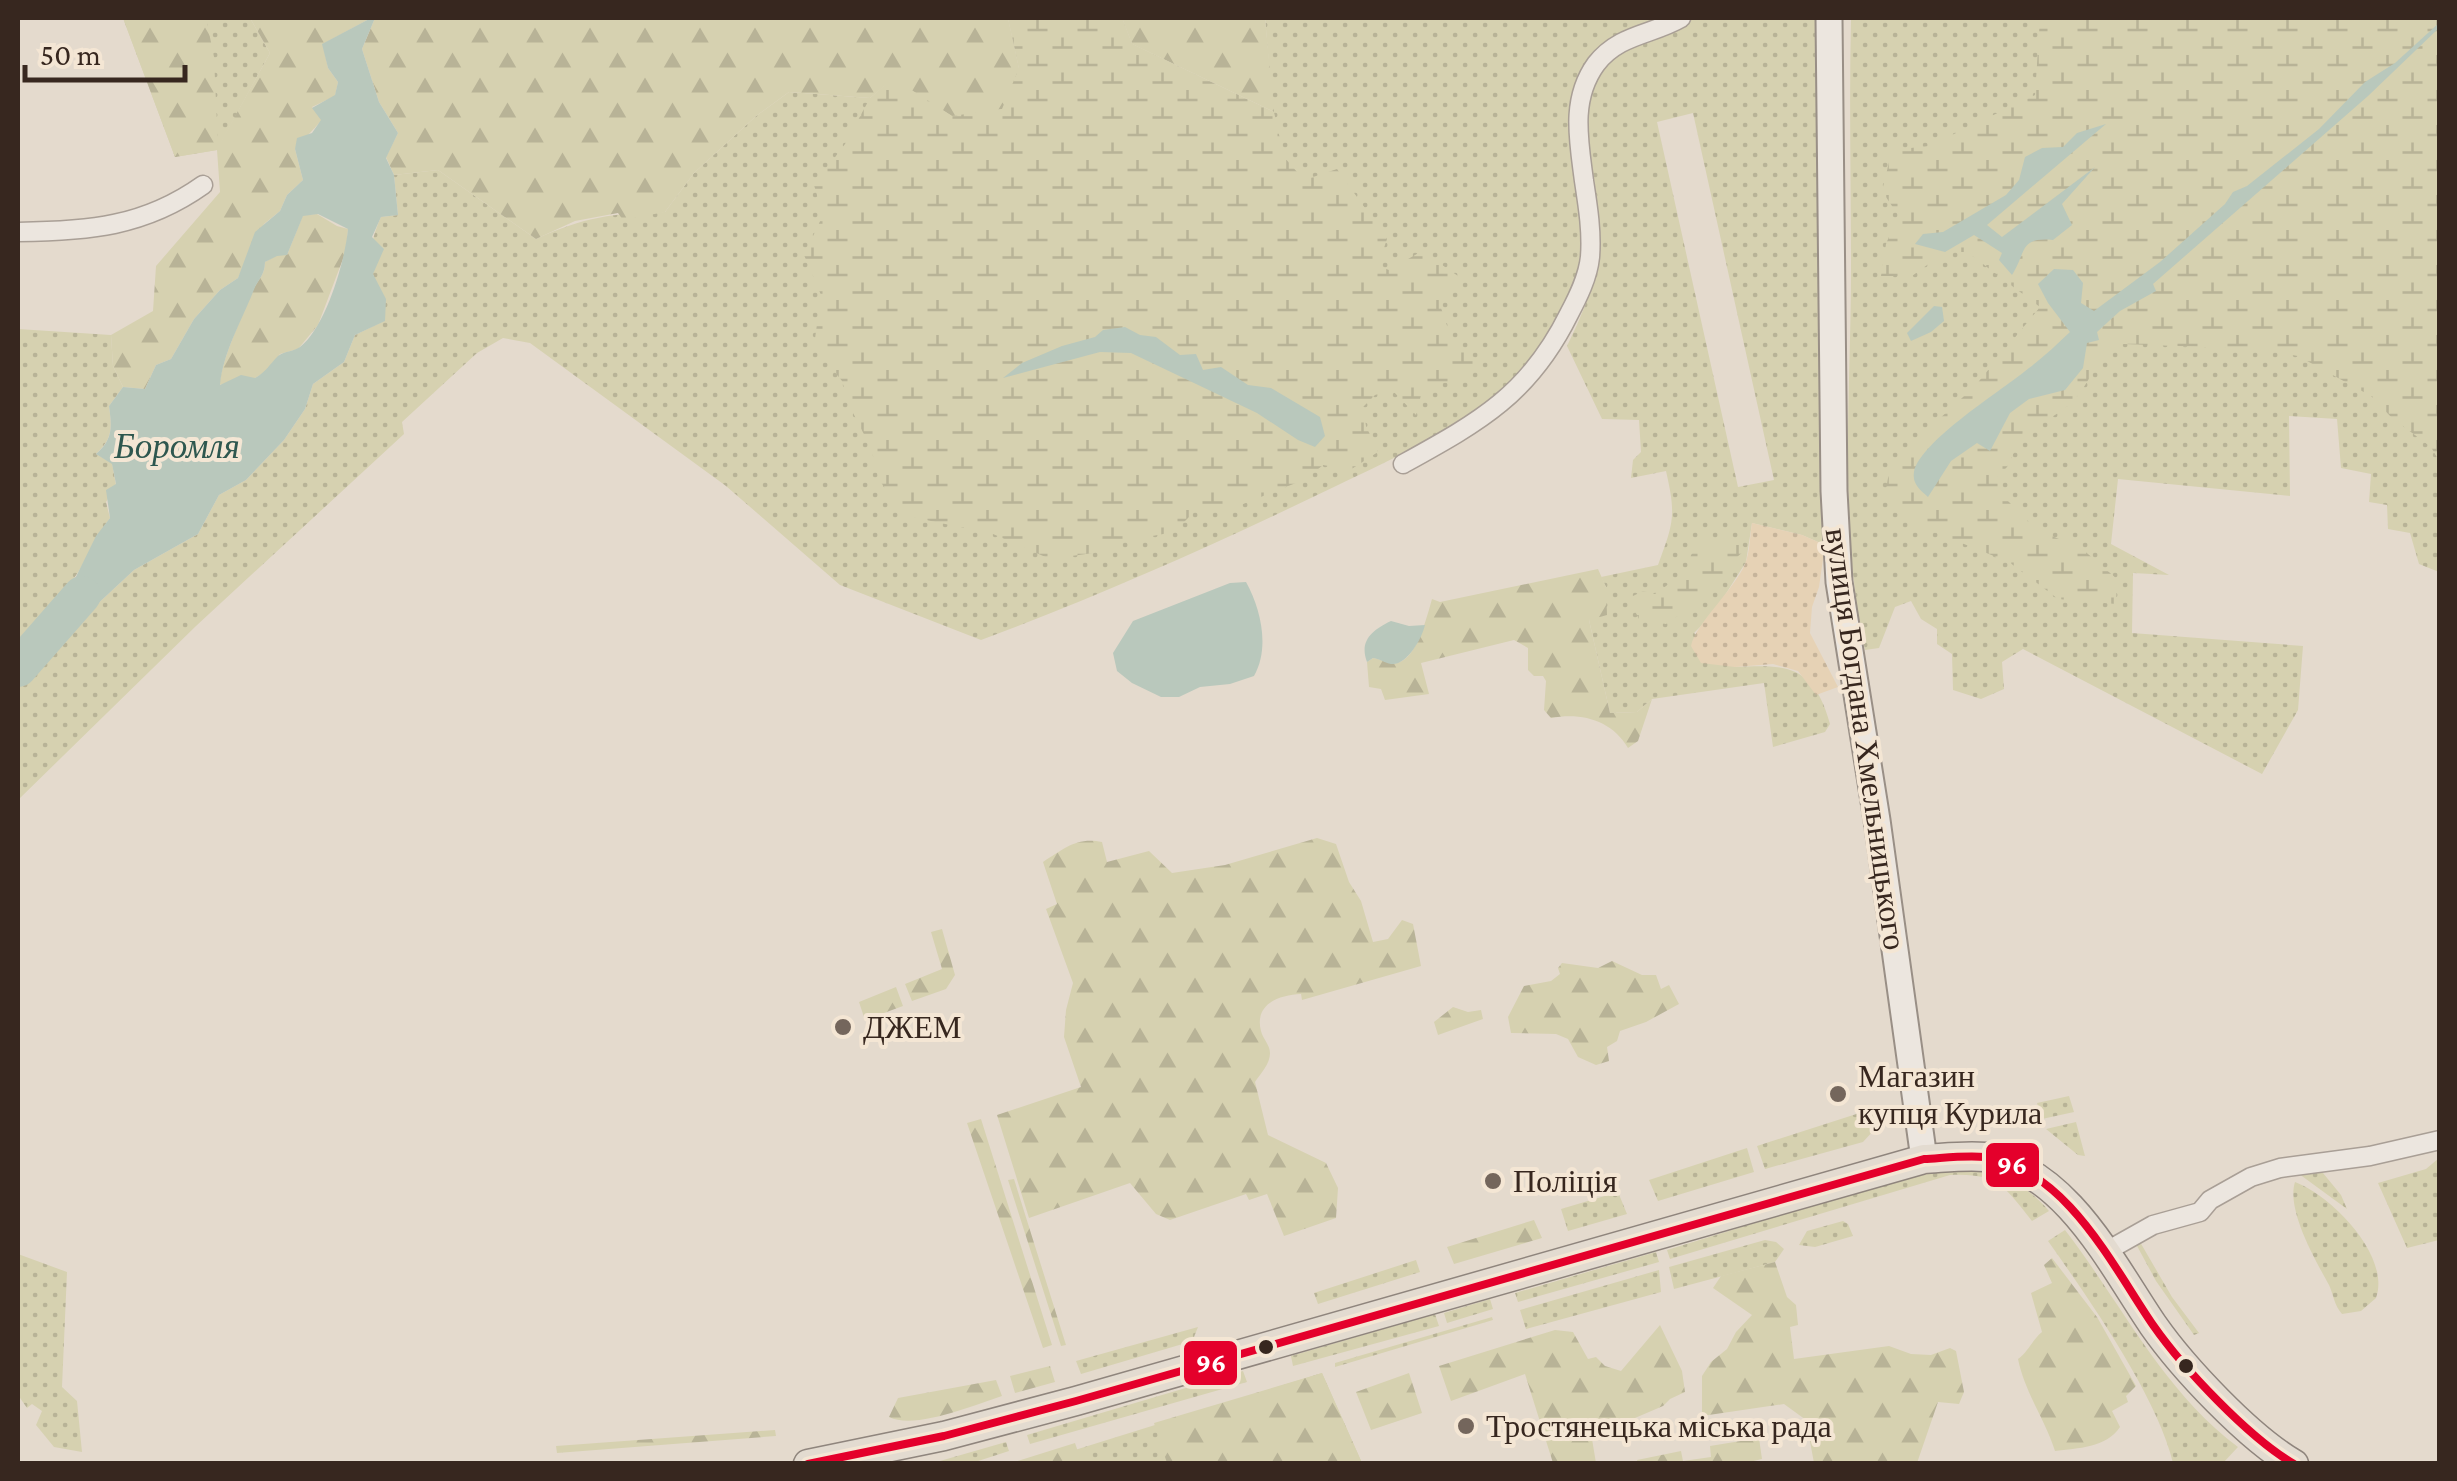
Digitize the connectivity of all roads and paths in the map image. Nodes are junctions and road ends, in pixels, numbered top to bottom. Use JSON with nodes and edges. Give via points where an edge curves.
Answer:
{"nodes":[{"id":1,"x":1682,"y":18,"type":"edge"},
{"id":2,"x":1829,"y":18,"type":"edge"},
{"id":3,"x":204,"y":185,"type":"dead end"},
{"id":4,"x":18,"y":232,"type":"edge"},
{"id":5,"x":1404,"y":464,"type":"dead end"},
{"id":6,"x":2440,"y":1140,"type":"edge"},
{"id":7,"x":1924,"y":1160,"type":"junction"},
{"id":8,"x":2105,"y":1252,"type":"junction"},
{"id":9,"x":2289,"y":1462,"type":"edge"},
{"id":10,"x":808,"y":1464,"type":"edge"}],
"edges":[{"from":1,"to":5,"type":"street","via":[[1613,46],[1581,91],[1590,261],[1548,351],[1516,392],[1486,416]]},
{"from":2,"to":7,"type":"street","name":"вулиця Богдана Хмельницького","via":[[1840,582]]},
{"from":3,"to":4,"type":"street","via":[[160,212],[98,229]]},
{"from":6,"to":8,"type":"street","via":[[2251,1177],[2200,1212],[2153,1225]]},
{"from":7,"to":8,"type":"main road","via":[[1986,1157],[2018,1169],[2073,1210]]},
{"from":7,"to":10,"type":"main road","via":[[1076,1401]]},
{"from":8,"to":9,"type":"main road","via":[[2202,1384]]}]}
